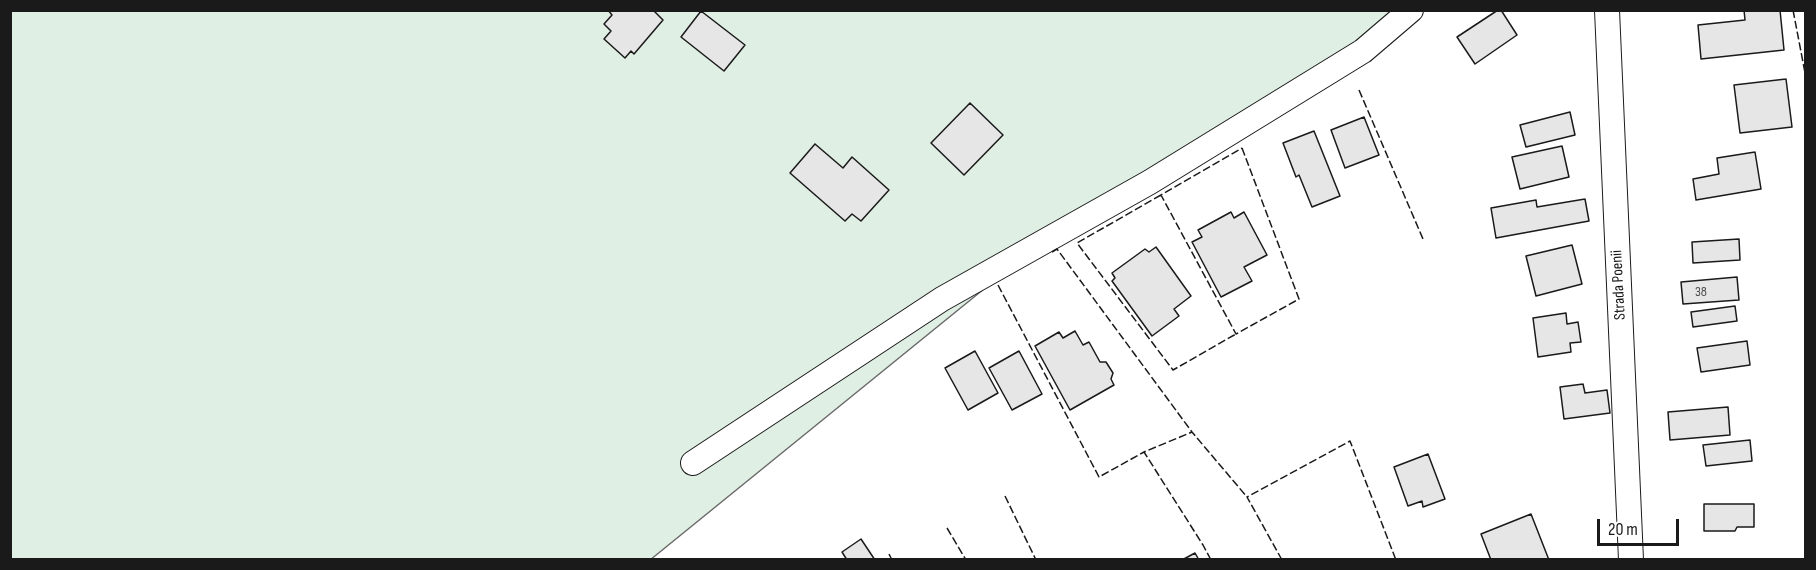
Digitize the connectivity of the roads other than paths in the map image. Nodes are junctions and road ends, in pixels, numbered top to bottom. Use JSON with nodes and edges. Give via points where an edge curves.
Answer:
{"nodes":[{"id":1,"x":1412,"y":10,"type":"edge"},
{"id":2,"x":1607,"y":10,"type":"edge"},
{"id":3,"x":693,"y":463,"type":"dead end"},
{"id":4,"x":1631,"y":560,"type":"edge"}],
"edges":[{"from":1,"to":3,"type":"street","via":[[1363,51],[1150,182],[942,299]]},
{"from":2,"to":4,"type":"street","name":"Strada Poenii"}]}
